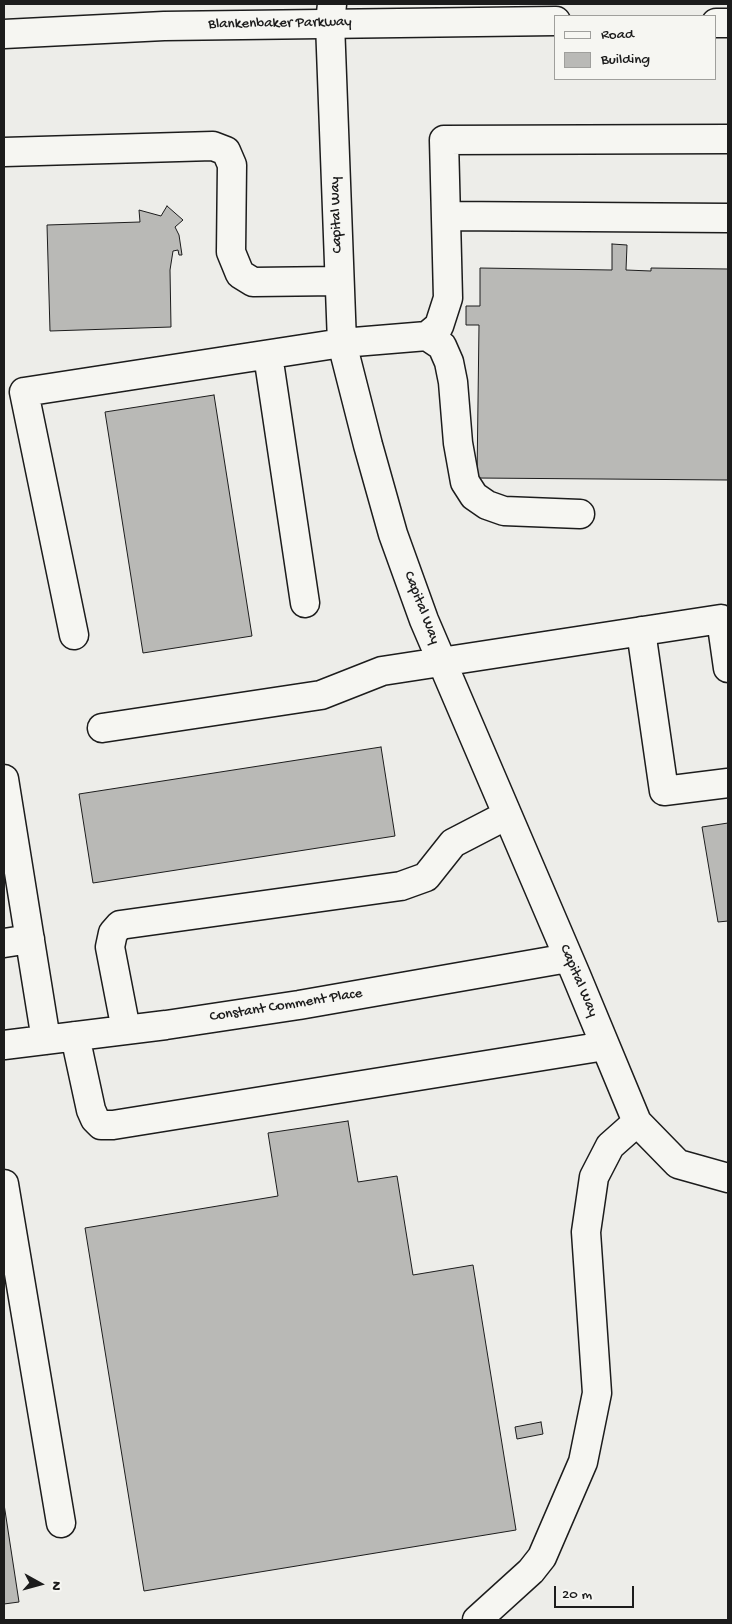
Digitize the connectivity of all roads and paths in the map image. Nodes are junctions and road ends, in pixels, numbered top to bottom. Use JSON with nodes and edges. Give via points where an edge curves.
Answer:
{"nodes":[{"id":1,"x":331,"y":13,"type":"edge"},
{"id":2,"x":554,"y":21,"type":"edge"},
{"id":3,"x":4,"y":34,"type":"edge"},
{"id":4,"x":728,"y":139,"type":"edge"},
{"id":5,"x":4,"y":152,"type":"edge"},
{"id":6,"x":446,"y":216,"type":"junction"},
{"id":7,"x":728,"y":218,"type":"edge"},
{"id":8,"x":339,"y":281,"type":"junction"},
{"id":9,"x":428,"y":336,"type":"junction"},
{"id":10,"x":342,"y":344,"type":"junction"},
{"id":11,"x":268,"y":355,"type":"junction"},
{"id":12,"x":580,"y":514,"type":"dead end"},
{"id":13,"x":305,"y":603,"type":"dead end"},
{"id":14,"x":641,"y":631,"type":"junction"},
{"id":15,"x":74,"y":635,"type":"dead end"},
{"id":16,"x":441,"y":661,"type":"junction"},
{"id":17,"x":728,"y":668,"type":"edge"},
{"id":18,"x":102,"y":728,"type":"dead end"},
{"id":19,"x":4,"y":778,"type":"edge"},
{"id":20,"x":728,"y":783,"type":"edge"},
{"id":21,"x":507,"y":815,"type":"junction"},
{"id":22,"x":30,"y":939,"type":"junction"},
{"id":23,"x":4,"y":943,"type":"edge"},
{"id":24,"x":568,"y":958,"type":"junction"},
{"id":25,"x":126,"y":1030,"type":"junction"},
{"id":26,"x":75,"y":1036,"type":"junction"},
{"id":27,"x":46,"y":1040,"type":"junction"},
{"id":28,"x":4,"y":1045,"type":"edge"},
{"id":29,"x":606,"y":1046,"type":"junction"},
{"id":30,"x":637,"y":1122,"type":"junction"},
{"id":31,"x":728,"y":1178,"type":"edge"},
{"id":32,"x":4,"y":1184,"type":"edge"},
{"id":33,"x":60,"y":1522,"type":"dead end"},
{"id":34,"x":477,"y":1620,"type":"edge"}],
"edges":[{"from":1,"to":2,"type":"street","name":"Blankenbaker Parkway"},
{"from":1,"to":3,"type":"street","name":"Blankenbaker Parkway"},
{"from":1,"to":8,"type":"street","name":"Capital Way"},
{"from":4,"to":6,"type":"street","via":[[444,140]]},
{"from":5,"to":8,"type":"street","via":[[213,146],[226,151],[232,165],[230,252],[240,274],[253,282]]},
{"from":6,"to":7,"type":"street"},
{"from":6,"to":9,"type":"street","via":[[448,298],[439,326]]},
{"from":8,"to":10,"type":"street","name":"Capital Way"},
{"from":9,"to":10,"type":"street"},
{"from":9,"to":12,"type":"street","via":[[442,346],[449,362],[465,482],[474,496],[504,511]]},
{"from":10,"to":11,"type":"street"},
{"from":10,"to":16,"type":"street","name":"Capital Way","via":[[393,534]]},
{"from":11,"to":13,"type":"street"},
{"from":11,"to":15,"type":"street","via":[[24,392]]},
{"from":14,"to":16,"type":"street"},
{"from":14,"to":17,"type":"street","via":[[721,619]]},
{"from":14,"to":20,"type":"street","via":[[664,791]]},
{"from":16,"to":18,"type":"street","via":[[382,670],[321,695]]},
{"from":16,"to":21,"type":"street","name":"Capital Way"},
{"from":19,"to":22,"type":"street"},
{"from":21,"to":24,"type":"street","name":"Capital Way"},
{"from":21,"to":25,"type":"street","via":[[453,843],[426,877],[401,886],[120,925],[113,934],[110,947]]},
{"from":22,"to":23,"type":"street"},
{"from":22,"to":27,"type":"street"},
{"from":24,"to":25,"type":"street","name":"Constant Comment Place","via":[[299,1005]]},
{"from":24,"to":29,"type":"street","name":"Capital Way"},
{"from":25,"to":26,"type":"street","name":"Constant Comment Place"},
{"from":26,"to":27,"type":"street","name":"Constant Comment Place"},
{"from":26,"to":29,"type":"street","via":[[91,1110],[101,1125]]},
{"from":27,"to":28,"type":"street","name":"Constant Comment Place"},
{"from":29,"to":30,"type":"street","name":"Capital Way"},
{"from":30,"to":31,"type":"street","name":"Capital Way","via":[[678,1164]]},
{"from":30,"to":34,"type":"street","via":[[610,1146],[594,1177],[586,1232],[597,1393],[583,1462],[542,1557]]},
{"from":32,"to":33,"type":"street"}]}
